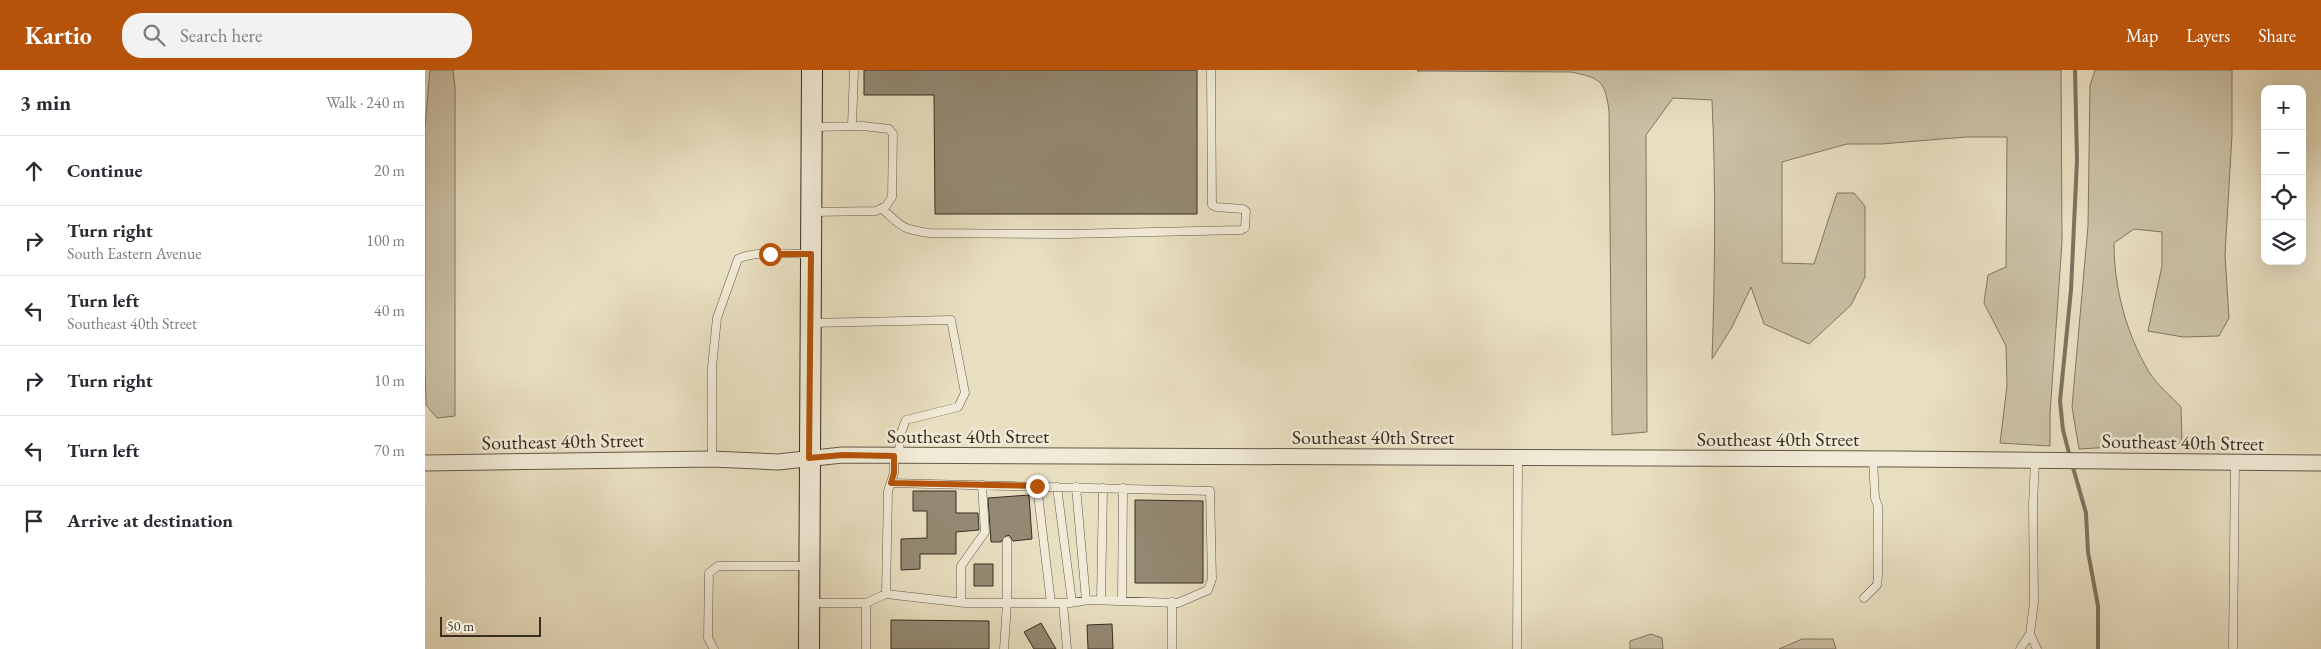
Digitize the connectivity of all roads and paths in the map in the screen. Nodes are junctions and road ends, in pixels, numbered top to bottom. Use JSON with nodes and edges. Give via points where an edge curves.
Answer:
{"nodes":[{"id":1,"x":812,"y":70,"type":"edge"},
{"id":2,"x":854,"y":70,"type":"edge"},
{"id":3,"x":1211,"y":70,"type":"edge"},
{"id":4,"x":852,"y":126,"type":"junction"},
{"id":5,"x":812,"y":127,"type":"junction"},
{"id":6,"x":882,"y":209,"type":"junction"},
{"id":7,"x":811,"y":212,"type":"junction"},
{"id":8,"x":811,"y":254,"type":"junction"},
{"id":9,"x":811,"y":323,"type":"junction"},
{"id":10,"x":897,"y":456,"type":"junction"},
{"id":11,"x":809,"y":458,"type":"junction"},
{"id":12,"x":1518,"y":458,"type":"junction"},
{"id":13,"x":712,"y":459,"type":"junction"},
{"id":14,"x":1873,"y":459,"type":"junction"},
{"id":15,"x":2035,"y":460,"type":"junction"},
{"id":16,"x":2235,"y":462,"type":"junction"},
{"id":17,"x":425,"y":463,"type":"edge"},
{"id":18,"x":2321,"y":463,"type":"edge"},
{"id":19,"x":891,"y":483,"type":"junction"},
{"id":20,"x":983,"y":485,"type":"junction"},
{"id":21,"x":1037,"y":486,"type":"junction"},
{"id":22,"x":1057,"y":487,"type":"junction"},
{"id":23,"x":1076,"y":487,"type":"junction"},
{"id":24,"x":1103,"y":488,"type":"junction"},
{"id":25,"x":1123,"y":488,"type":"junction"},
{"id":26,"x":1007,"y":541,"type":"dead end"},
{"id":27,"x":810,"y":566,"type":"junction"},
{"id":28,"x":886,"y":594,"type":"junction"},
{"id":29,"x":1864,"y":598,"type":"dead end"},
{"id":30,"x":1086,"y":600,"type":"junction"},
{"id":31,"x":1101,"y":600,"type":"junction"},
{"id":32,"x":1121,"y":601,"type":"junction"},
{"id":33,"x":961,"y":602,"type":"junction"},
{"id":34,"x":1072,"y":602,"type":"junction"},
{"id":35,"x":1172,"y":602,"type":"junction"},
{"id":36,"x":810,"y":603,"type":"junction"},
{"id":37,"x":866,"y":603,"type":"junction"},
{"id":38,"x":1007,"y":603,"type":"junction"},
{"id":39,"x":1051,"y":603,"type":"junction"},
{"id":40,"x":1063,"y":603,"type":"junction"},
{"id":41,"x":2030,"y":634,"type":"junction"},
{"id":42,"x":2233,"y":647,"type":"dead end"},
{"id":43,"x":714,"y":649,"type":"edge"},
{"id":44,"x":809,"y":649,"type":"edge"},
{"id":45,"x":866,"y":649,"type":"edge"},
{"id":46,"x":1004,"y":649,"type":"edge"},
{"id":47,"x":1067,"y":649,"type":"edge"},
{"id":48,"x":1172,"y":649,"type":"edge"},
{"id":49,"x":1517,"y":649,"type":"edge"},
{"id":50,"x":2020,"y":649,"type":"edge"},
{"id":51,"x":2037,"y":649,"type":"edge"}],
"edges":[{"from":1,"to":5,"type":"main road"},
{"from":2,"to":4,"type":"lane"},
{"from":3,"to":6,"type":"lane","via":[[1213,205],[1246,211],[1245,228],[1241,230],[1067,234],[929,232],[899,226]]},
{"from":4,"to":5,"type":"lane"},
{"from":4,"to":6,"type":"lane","via":[[889,129],[893,134],[892,198]]},
{"from":5,"to":7,"type":"main road"},
{"from":6,"to":7,"type":"lane"},
{"from":7,"to":8,"type":"main road"},
{"from":8,"to":9,"type":"main road"},
{"from":8,"to":13,"type":"lane","via":[[738,258],[717,318],[712,367]]},
{"from":9,"to":10,"type":"lane","via":[[951,320],[965,393],[958,407],[906,420]]},
{"from":9,"to":11,"type":"main road"},
{"from":10,"to":11,"type":"street","name":"Southeast 40th Street"},
{"from":10,"to":12,"type":"street","name":"Southeast 40th Street"},
{"from":10,"to":19,"type":"lane"},
{"from":11,"to":13,"type":"street","name":"Southeast 40th Street","via":[[778,462]]},
{"from":11,"to":27,"type":"main road"},
{"from":12,"to":14,"type":"street","name":"Southeast 40th Street"},
{"from":12,"to":49,"type":"lane"},
{"from":13,"to":17,"type":"street","name":"Southeast 40th Street"},
{"from":14,"to":15,"type":"street","name":"Southeast 40th Street"},
{"from":14,"to":29,"type":"lane","via":[[1878,506],[1878,575],[1877,585]]},
{"from":15,"to":16,"type":"street","name":"Southeast 40th Street"},
{"from":15,"to":41,"type":"lane","via":[[2034,602]]},
{"from":16,"to":18,"type":"street","name":"Southeast 40th Street"},
{"from":16,"to":42,"type":"lane"},
{"from":19,"to":20,"type":"lane"},
{"from":19,"to":28,"type":"lane","via":[[888,491]]},
{"from":20,"to":21,"type":"lane"},
{"from":20,"to":33,"type":"lane","via":[[985,532],[961,566]]},
{"from":21,"to":22,"type":"lane"},
{"from":21,"to":39,"type":"lane"},
{"from":22,"to":23,"type":"lane"},
{"from":22,"to":34,"type":"lane"},
{"from":23,"to":24,"type":"lane"},
{"from":23,"to":30,"type":"lane"},
{"from":24,"to":25,"type":"lane"},
{"from":24,"to":31,"type":"lane"},
{"from":25,"to":32,"type":"lane"},
{"from":25,"to":35,"type":"lane","via":[[1210,491],[1211,579],[1208,590],[1179,603]]},
{"from":26,"to":38,"type":"lane"},
{"from":27,"to":36,"type":"main road"},
{"from":27,"to":43,"type":"lane","via":[[718,566],[709,573],[708,638]]},
{"from":28,"to":33,"type":"lane"},
{"from":28,"to":37,"type":"lane"},
{"from":30,"to":31,"type":"lane"},
{"from":30,"to":34,"type":"lane"},
{"from":31,"to":32,"type":"lane"},
{"from":32,"to":35,"type":"lane"},
{"from":33,"to":38,"type":"lane"},
{"from":34,"to":40,"type":"lane"},
{"from":35,"to":48,"type":"lane"},
{"from":36,"to":37,"type":"lane"},
{"from":36,"to":44,"type":"main road"},
{"from":37,"to":45,"type":"lane"},
{"from":38,"to":39,"type":"lane"},
{"from":38,"to":46,"type":"lane"},
{"from":39,"to":40,"type":"lane"},
{"from":40,"to":47,"type":"lane"},
{"from":41,"to":50,"type":"lane"},
{"from":41,"to":51,"type":"lane"}]}
